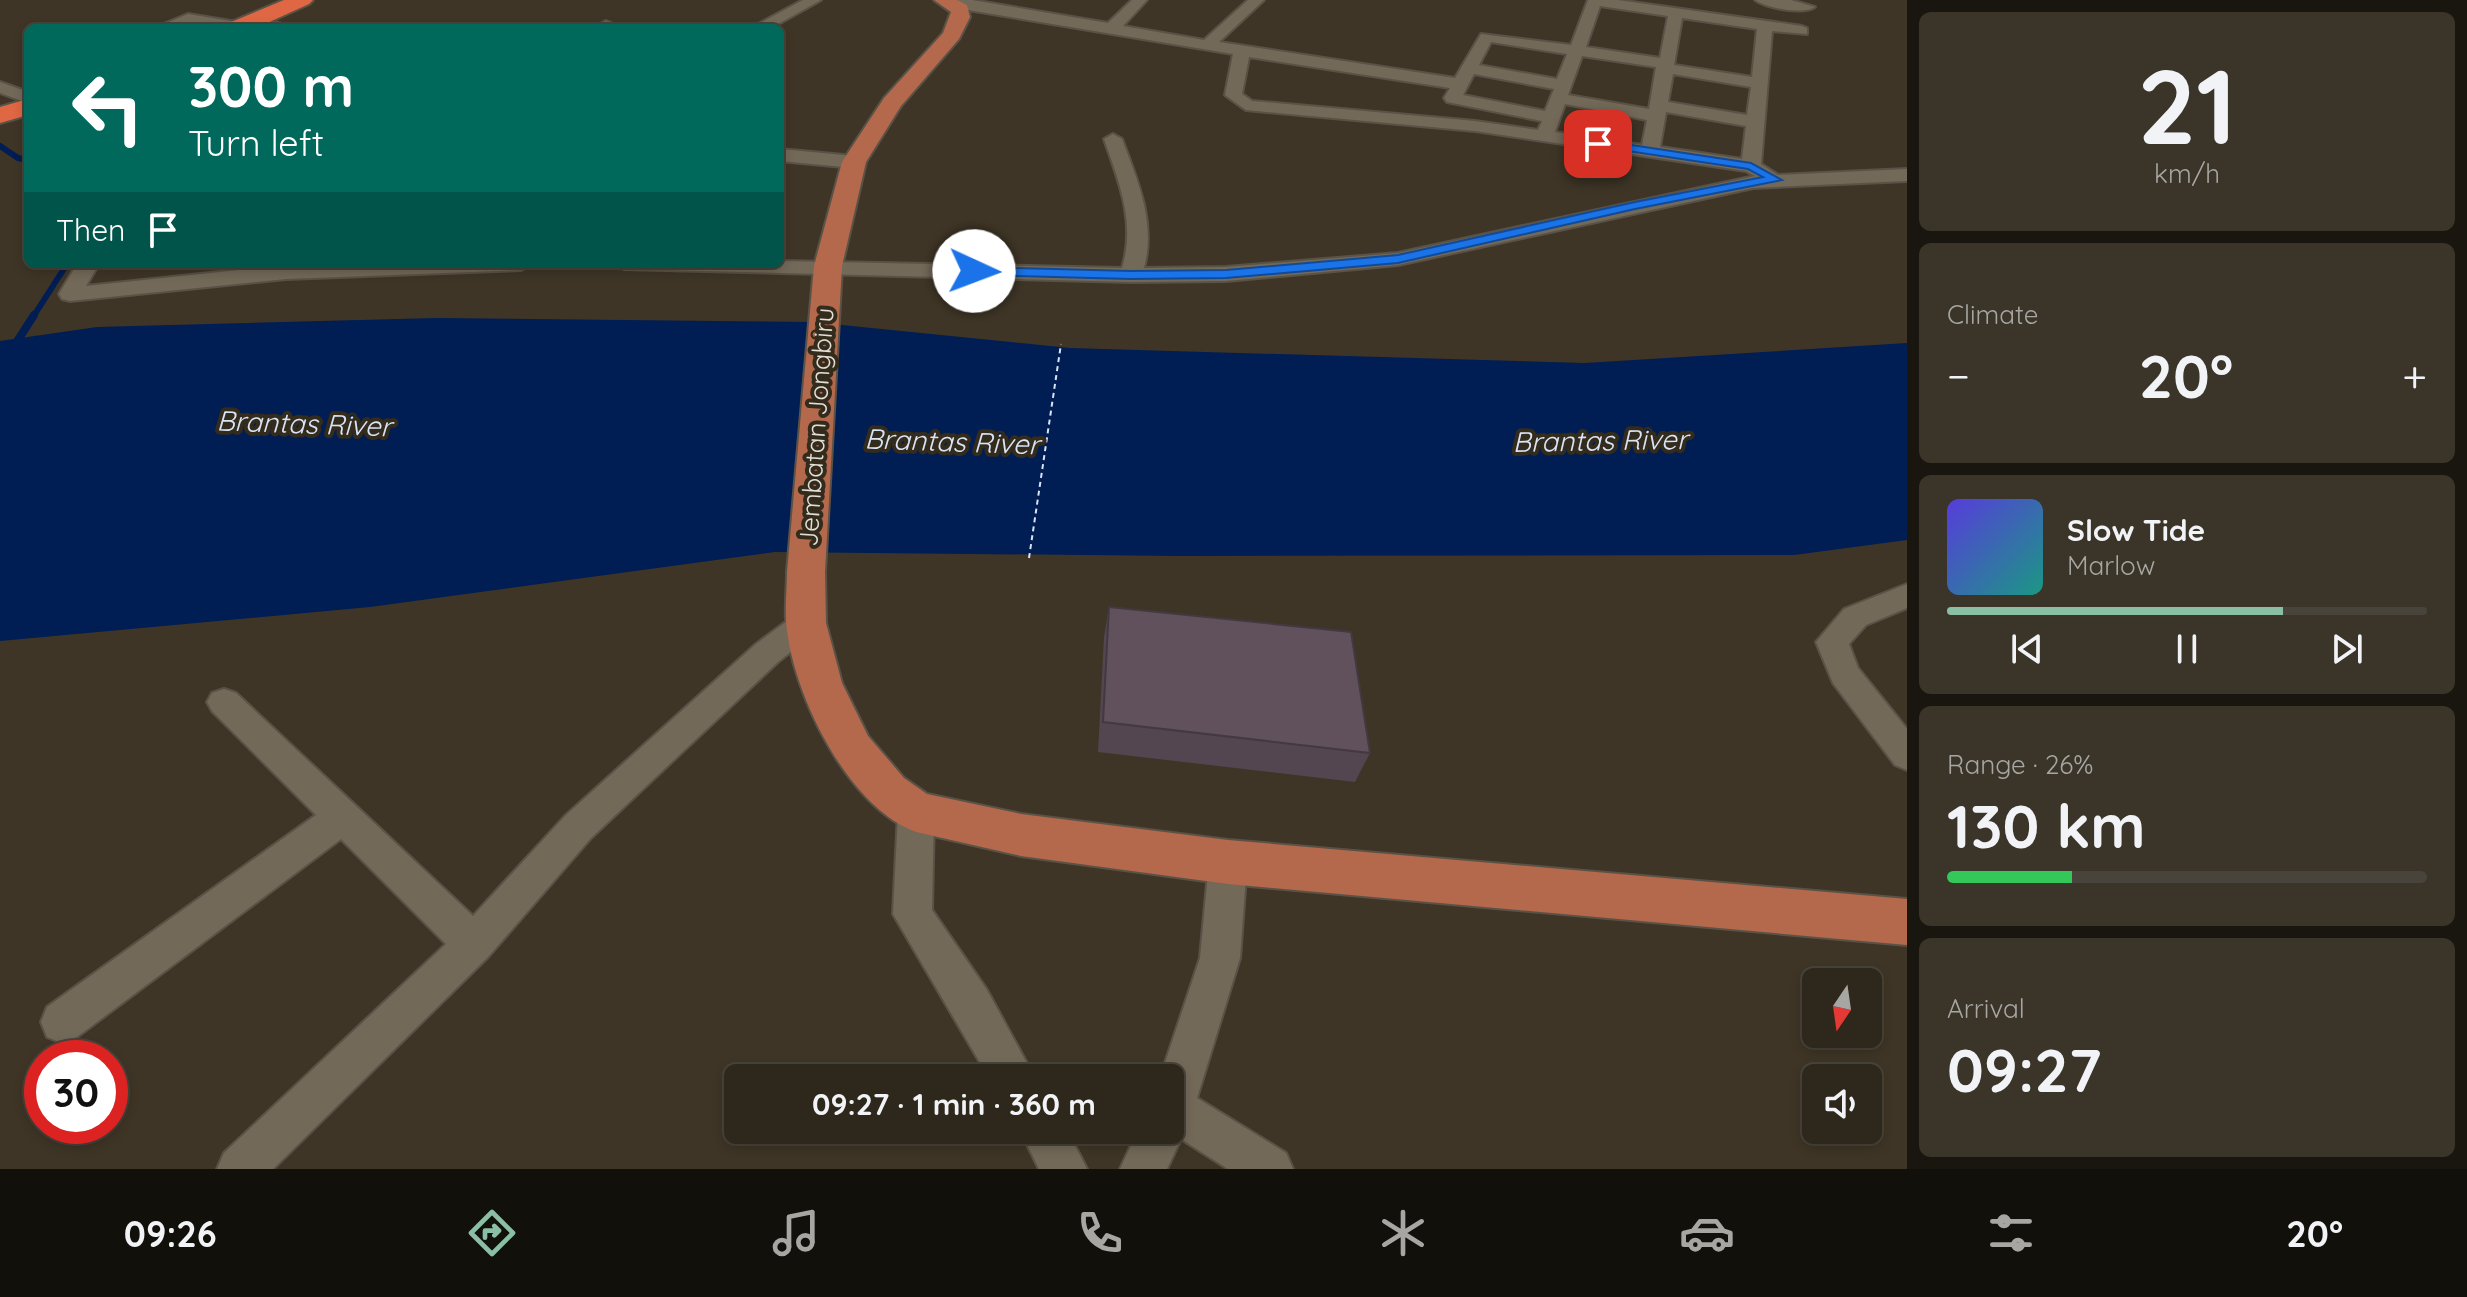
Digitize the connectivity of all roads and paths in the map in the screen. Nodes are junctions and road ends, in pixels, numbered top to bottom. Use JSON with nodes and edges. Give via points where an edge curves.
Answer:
{"nodes":[{"id":1,"x":302,"y":0,"type":"edge"},
{"id":2,"x":814,"y":0,"type":"edge"},
{"id":3,"x":1140,"y":0,"type":"edge"},
{"id":4,"x":1257,"y":0,"type":"edge"},
{"id":5,"x":1595,"y":0,"type":"edge"},
{"id":6,"x":1762,"y":0,"type":"edge"},
{"id":7,"x":949,"y":1,"type":"edge"},
{"id":8,"x":1808,"y":7,"type":"dead end"},
{"id":9,"x":1690,"y":8,"type":"edge"},
{"id":10,"x":172,"y":24,"type":"edge"},
{"id":11,"x":228,"y":24,"type":"edge"},
{"id":12,"x":247,"y":24,"type":"edge"},
{"id":13,"x":767,"y":24,"type":"edge"},
{"id":14,"x":1765,"y":26,"type":"junction"},
{"id":15,"x":1112,"y":28,"type":"junction"},
{"id":16,"x":1802,"y":31,"type":"dead end"},
{"id":17,"x":1207,"y":45,"type":"junction"},
{"id":18,"x":1242,"y":51,"type":"junction"},
{"id":19,"x":1574,"y":55,"type":"junction"},
{"id":20,"x":1470,"y":68,"type":"junction"},
{"id":21,"x":1663,"y":69,"type":"junction"},
{"id":22,"x":1758,"y":83,"type":"junction"},
{"id":23,"x":1459,"y":84,"type":"junction"},
{"id":24,"x":0,"y":87,"type":"edge"},
{"id":25,"x":1560,"y":91,"type":"junction"},
{"id":26,"x":24,"y":96,"type":"edge"},
{"id":27,"x":24,"y":108,"type":"edge"},
{"id":28,"x":1657,"y":111,"type":"junction"},
{"id":29,"x":0,"y":115,"type":"edge"},
{"id":30,"x":1550,"y":117,"type":"junction"},
{"id":31,"x":1755,"y":122,"type":"junction"},
{"id":32,"x":1544,"y":137,"type":"junction"},
{"id":33,"x":1113,"y":139,"type":"dead end"},
{"id":34,"x":1650,"y":151,"type":"junction"},
{"id":35,"x":784,"y":155,"type":"edge"},
{"id":36,"x":854,"y":162,"type":"junction"},
{"id":37,"x":1751,"y":166,"type":"junction"},
{"id":38,"x":1907,"y":175,"type":"edge"},
{"id":39,"x":1777,"y":180,"type":"junction"},
{"id":40,"x":843,"y":200,"type":"junction"},
{"id":41,"x":86,"y":268,"type":"edge"},
{"id":42,"x":224,"y":268,"type":"edge"},
{"id":43,"x":291,"y":268,"type":"edge"},
{"id":44,"x":763,"y":268,"type":"edge"},
{"id":45,"x":828,"y":270,"type":"junction"},
{"id":46,"x":1131,"y":275,"type":"junction"},
{"id":47,"x":208,"y":278,"type":"junction"},
{"id":48,"x":1907,"y":595,"type":"edge"},
{"id":49,"x":806,"y":623,"type":"junction"},
{"id":50,"x":224,"y":702,"type":"dead end"},
{"id":51,"x":1907,"y":755,"type":"edge"},
{"id":52,"x":916,"y":812,"type":"junction"},
{"id":53,"x":342,"y":817,"type":"junction"},
{"id":54,"x":1228,"y":862,"type":"junction"},
{"id":55,"x":1907,"y":922,"type":"edge"},
{"id":56,"x":474,"y":944,"type":"junction"},
{"id":57,"x":62,"y":1022,"type":"dead end"},
{"id":58,"x":1005,"y":1064,"type":"edge"},
{"id":59,"x":1184,"y":1069,"type":"edge"},
{"id":60,"x":1184,"y":1126,"type":"edge"},
{"id":61,"x":1050,"y":1144,"type":"edge"},
{"id":62,"x":1155,"y":1144,"type":"edge"},
{"id":63,"x":240,"y":1169,"type":"edge"},
{"id":64,"x":1064,"y":1169,"type":"edge"},
{"id":65,"x":1143,"y":1169,"type":"edge"},
{"id":66,"x":1270,"y":1169,"type":"edge"}],
"edges":[{"from":1,"to":12,"type":"highway"},
{"from":2,"to":13,"type":"street"},
{"from":3,"to":15,"type":"street"},
{"from":4,"to":17,"type":"street"},
{"from":5,"to":9,"type":"street"},
{"from":5,"to":19,"type":"street"},
{"from":6,"to":8,"type":"street"},
{"from":7,"to":15,"type":"street"},
{"from":7,"to":36,"type":"main road","via":[[961,17],[952,35],[892,103]]},
{"from":9,"to":14,"type":"street"},
{"from":9,"to":21,"type":"street"},
{"from":10,"to":11,"type":"street","via":[[188,18]]},
{"from":14,"to":16,"type":"street"},
{"from":14,"to":22,"type":"street"},
{"from":15,"to":17,"type":"street"},
{"from":17,"to":18,"type":"street"},
{"from":18,"to":23,"type":"street"},
{"from":18,"to":32,"type":"street","via":[[1233,95],[1246,105]]},
{"from":19,"to":20,"type":"street","via":[[1488,36]]},
{"from":19,"to":21,"type":"street"},
{"from":19,"to":25,"type":"street"},
{"from":20,"to":23,"type":"street"},
{"from":20,"to":25,"type":"street"},
{"from":21,"to":22,"type":"street"},
{"from":21,"to":28,"type":"street"},
{"from":22,"to":31,"type":"street"},
{"from":23,"to":30,"type":"street","via":[[1453,96],[1460,100]]},
{"from":24,"to":26,"type":"street"},
{"from":25,"to":28,"type":"street"},
{"from":25,"to":30,"type":"street"},
{"from":27,"to":29,"type":"highway"},
{"from":28,"to":31,"type":"street"},
{"from":28,"to":34,"type":"street"},
{"from":30,"to":32,"type":"street"},
{"from":31,"to":37,"type":"street"},
{"from":32,"to":34,"type":"street"},
{"from":33,"to":46,"type":"street","via":[[1138,211],[1141,236]]},
{"from":34,"to":37,"type":"street"},
{"from":35,"to":36,"type":"street"},
{"from":36,"to":40,"type":"main road"},
{"from":37,"to":39,"type":"street"},
{"from":38,"to":39,"type":"street"},
{"from":39,"to":46,"type":"street","via":[[1635,205],[1398,259],[1226,274]]},
{"from":40,"to":45,"type":"main road","via":[[848,230]]},
{"from":40,"to":45,"type":"main road","via":[[816,238]]},
{"from":41,"to":47,"type":"street","via":[[70,294]]},
{"from":42,"to":47,"type":"street"},
{"from":43,"to":47,"type":"street"},
{"from":44,"to":45,"type":"street"},
{"from":45,"to":46,"type":"street"},
{"from":45,"to":49,"type":"main road","name":"Jembatan Jongbiru"},
{"from":48,"to":51,"type":"street","via":[[1855,617],[1832,642],[1844,674]]},
{"from":49,"to":52,"type":"main road","name":"Jembatan Jongbiru","via":[[821,683],[852,749],[888,792]]},
{"from":49,"to":56,"type":"street","via":[[578,827]]},
{"from":50,"to":53,"type":"street"},
{"from":52,"to":54,"type":"main road","via":[[1021,835]]},
{"from":52,"to":58,"type":"street","via":[[912,914]]},
{"from":53,"to":56,"type":"street"},
{"from":53,"to":57,"type":"street"},
{"from":54,"to":55,"type":"main road"},
{"from":54,"to":59,"type":"street","via":[[1220,958]]},
{"from":56,"to":63,"type":"street"},
{"from":60,"to":66,"type":"street"},
{"from":61,"to":64,"type":"street"},
{"from":62,"to":65,"type":"street"}]}
